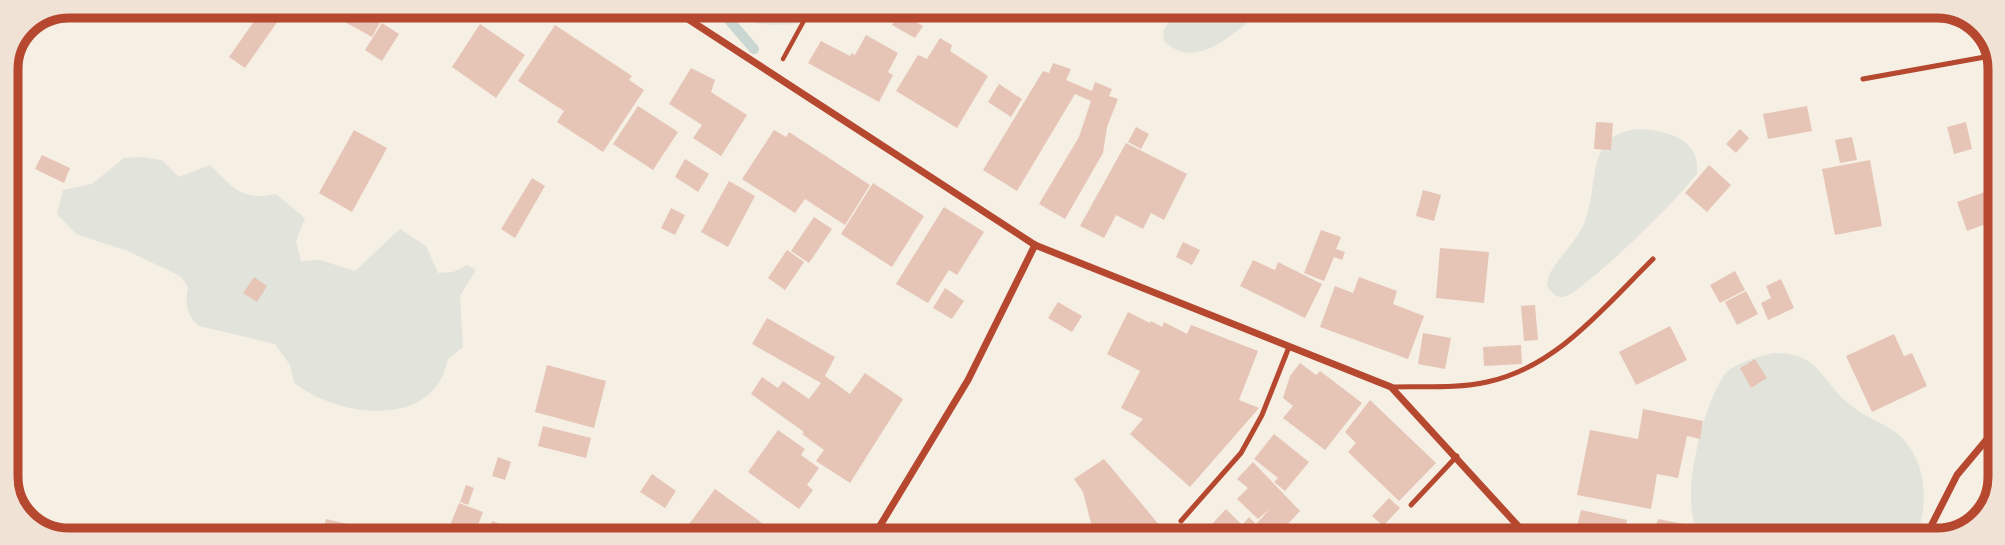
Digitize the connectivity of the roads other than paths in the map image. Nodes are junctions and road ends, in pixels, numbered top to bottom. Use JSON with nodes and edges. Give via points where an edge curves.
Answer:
{"nodes":[{"id":1,"x":686,"y":18,"type":"edge"},
{"id":2,"x":1986,"y":57,"type":"edge"},
{"id":3,"x":1863,"y":79,"type":"dead end"},
{"id":4,"x":1035,"y":245,"type":"junction"},
{"id":5,"x":1653,"y":259,"type":"dead end"},
{"id":6,"x":1289,"y":347,"type":"junction"},
{"id":7,"x":1391,"y":387,"type":"junction"},
{"id":8,"x":1988,"y":438,"type":"edge"},
{"id":9,"x":1457,"y":456,"type":"junction"},
{"id":10,"x":1411,"y":505,"type":"dead end"},
{"id":11,"x":1181,"y":521,"type":"dead end"},
{"id":12,"x":879,"y":528,"type":"edge"},
{"id":13,"x":1520,"y":528,"type":"edge"},
{"id":14,"x":1930,"y":528,"type":"edge"}],
"edges":[{"from":1,"to":4,"type":"street"},
{"from":2,"to":3,"type":"lane"},
{"from":4,"to":6,"type":"street"},
{"from":4,"to":12,"type":"street","via":[[968,380]]},
{"from":5,"to":7,"type":"lane","via":[[1565,345],[1530,368],[1486,383]]},
{"from":6,"to":7,"type":"street"},
{"from":6,"to":11,"type":"lane","via":[[1241,453]]},
{"from":7,"to":9,"type":"street"},
{"from":8,"to":14,"type":"street","via":[[1957,475]]},
{"from":9,"to":10,"type":"lane"},
{"from":9,"to":13,"type":"street"}]}
